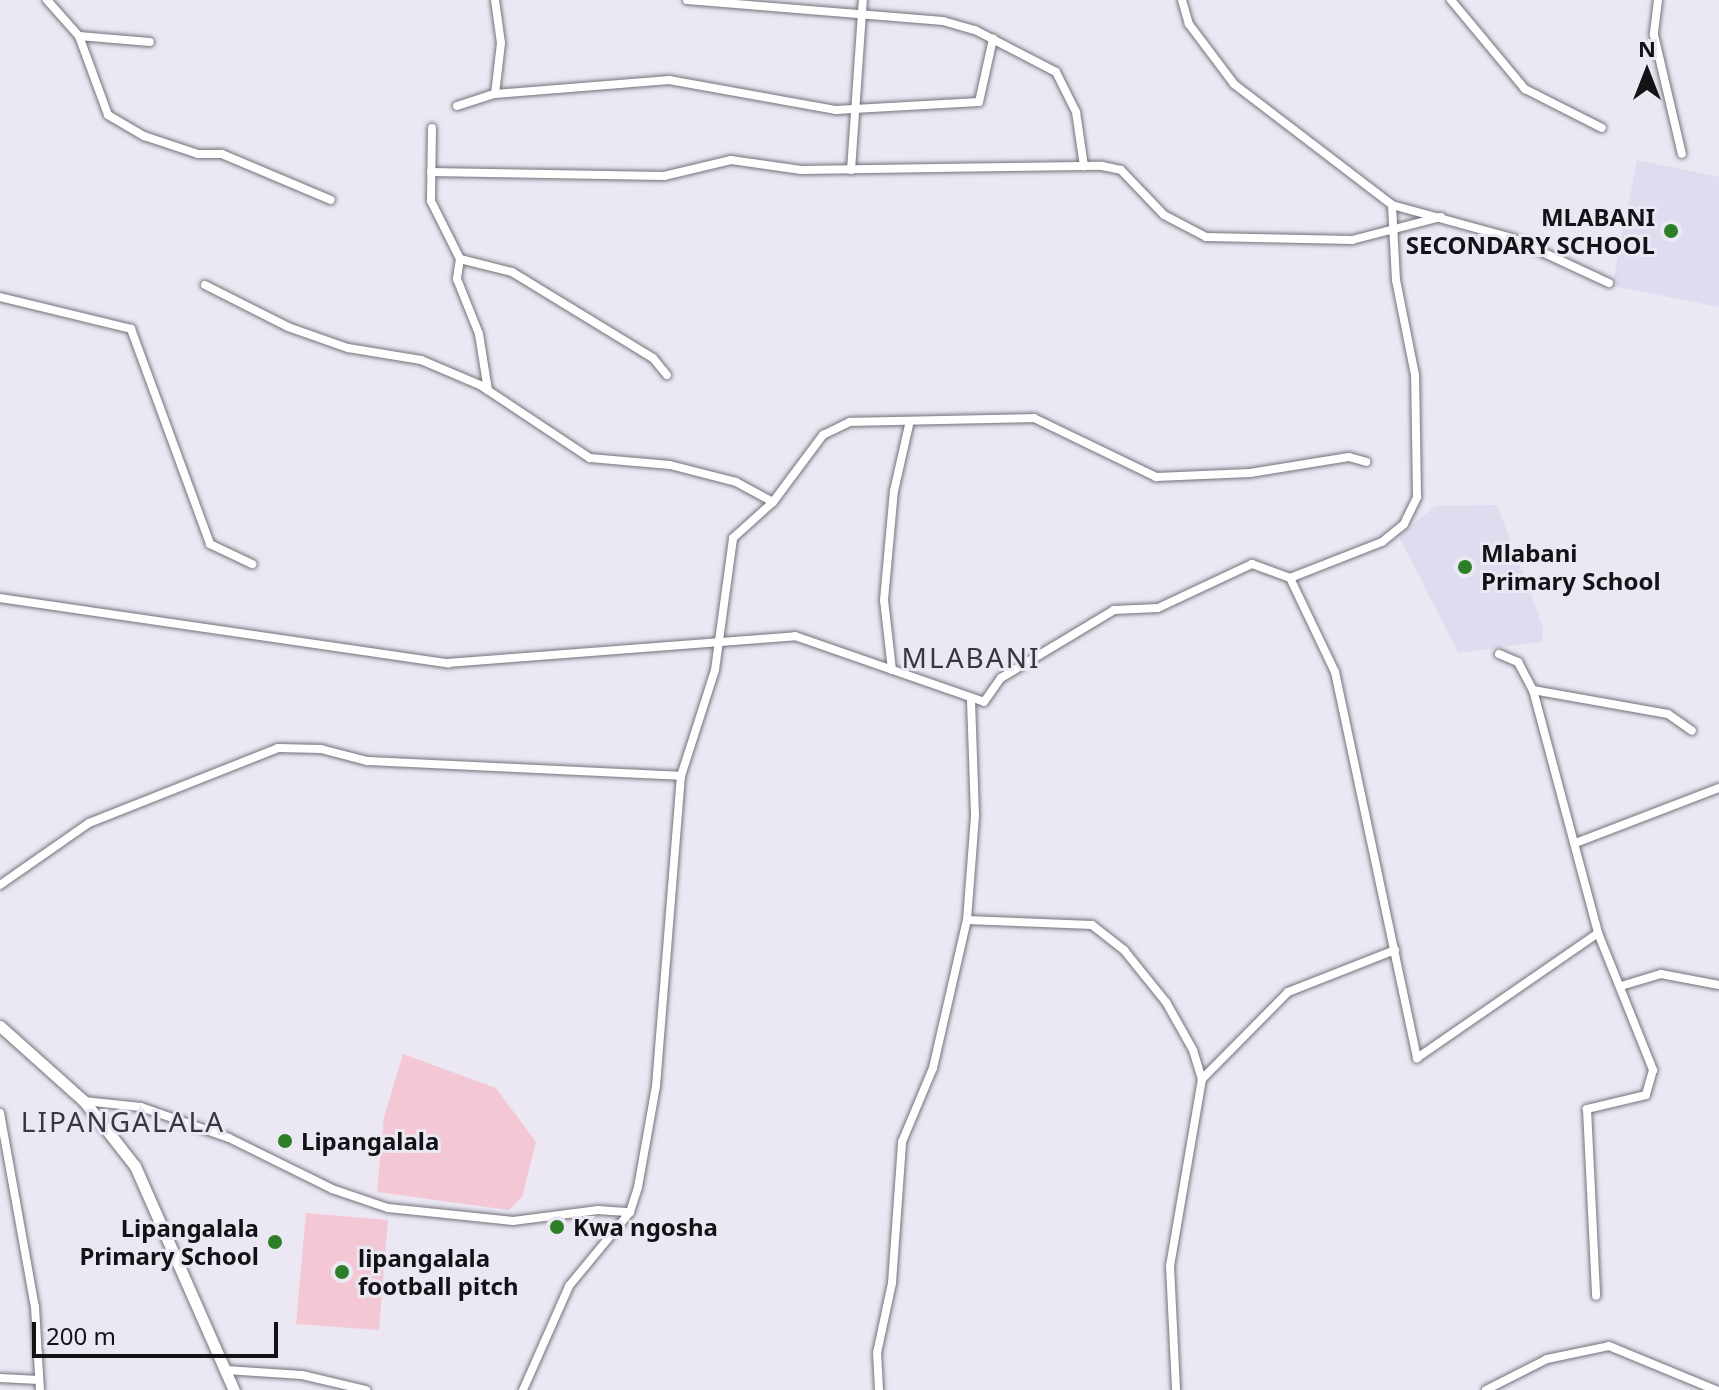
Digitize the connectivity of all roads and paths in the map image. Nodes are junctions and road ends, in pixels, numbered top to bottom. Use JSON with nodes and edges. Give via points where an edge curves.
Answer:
{"nodes":[{"id":1,"x":47,"y":0,"type":"edge"},
{"id":2,"x":495,"y":0,"type":"edge"},
{"id":3,"x":687,"y":0,"type":"edge"},
{"id":4,"x":863,"y":0,"type":"edge"},
{"id":5,"x":1182,"y":0,"type":"edge"},
{"id":6,"x":1451,"y":0,"type":"edge"},
{"id":7,"x":1658,"y":0,"type":"edge"},
{"id":8,"x":862,"y":13,"type":"junction"},
{"id":9,"x":79,"y":36,"type":"junction"},
{"id":10,"x":993,"y":39,"type":"junction"},
{"id":11,"x":150,"y":42,"type":"dead end"},
{"id":12,"x":495,"y":94,"type":"junction"},
{"id":13,"x":457,"y":106,"type":"dead end"},
{"id":14,"x":855,"y":109,"type":"junction"},
{"id":15,"x":432,"y":128,"type":"dead end"},
{"id":16,"x":1602,"y":128,"type":"dead end"},
{"id":17,"x":1682,"y":154,"type":"dead end"},
{"id":18,"x":1084,"y":166,"type":"junction"},
{"id":19,"x":851,"y":170,"type":"junction"},
{"id":20,"x":431,"y":172,"type":"junction"},
{"id":21,"x":331,"y":200,"type":"dead end"},
{"id":22,"x":1392,"y":205,"type":"junction"},
{"id":23,"x":1441,"y":217,"type":"junction"},
{"id":24,"x":1393,"y":233,"type":"junction"},
{"id":25,"x":460,"y":259,"type":"junction"},
{"id":26,"x":1609,"y":283,"type":"dead end"},
{"id":27,"x":205,"y":285,"type":"dead end"},
{"id":28,"x":0,"y":297,"type":"edge"},
{"id":29,"x":667,"y":375,"type":"dead end"},
{"id":30,"x":488,"y":390,"type":"junction"},
{"id":31,"x":909,"y":425,"type":"junction"},
{"id":32,"x":1366,"y":462,"type":"dead end"},
{"id":33,"x":773,"y":502,"type":"junction"},
{"id":34,"x":252,"y":564,"type":"dead end"},
{"id":35,"x":1290,"y":578,"type":"junction"},
{"id":36,"x":0,"y":598,"type":"edge"},
{"id":37,"x":718,"y":639,"type":"junction"},
{"id":38,"x":1499,"y":654,"type":"dead end"},
{"id":39,"x":892,"y":670,"type":"junction"},
{"id":40,"x":1533,"y":690,"type":"junction"},
{"id":41,"x":971,"y":698,"type":"junction"},
{"id":42,"x":1692,"y":731,"type":"dead end"},
{"id":43,"x":681,"y":776,"type":"junction"},
{"id":44,"x":1719,"y":788,"type":"edge"},
{"id":45,"x":1578,"y":842,"type":"junction"},
{"id":46,"x":0,"y":885,"type":"edge"},
{"id":47,"x":967,"y":920,"type":"junction"},
{"id":48,"x":1598,"y":933,"type":"junction"},
{"id":49,"x":1395,"y":950,"type":"junction"},
{"id":50,"x":1719,"y":985,"type":"edge"},
{"id":51,"x":1621,"y":986,"type":"junction"},
{"id":52,"x":0,"y":1026,"type":"edge"},
{"id":53,"x":1202,"y":1079,"type":"junction"},
{"id":54,"x":84,"y":1101,"type":"junction"},
{"id":55,"x":0,"y":1113,"type":"edge"},
{"id":56,"x":630,"y":1212,"type":"junction"},
{"id":57,"x":1596,"y":1296,"type":"dead end"},
{"id":58,"x":226,"y":1370,"type":"junction"},
{"id":59,"x":0,"y":1378,"type":"edge"},
{"id":60,"x":39,"y":1380,"type":"junction"},
{"id":61,"x":229,"y":1389,"type":"edge"},
{"id":62,"x":40,"y":1390,"type":"edge"},
{"id":63,"x":366,"y":1390,"type":"edge"},
{"id":64,"x":523,"y":1390,"type":"edge"},
{"id":65,"x":879,"y":1390,"type":"edge"},
{"id":66,"x":1176,"y":1390,"type":"edge"},
{"id":67,"x":1486,"y":1390,"type":"edge"},
{"id":68,"x":1716,"y":1390,"type":"edge"}],
"edges":[{"from":1,"to":9,"type":"street"},
{"from":2,"to":12,"type":"street","via":[[501,50]]},
{"from":3,"to":8,"type":"street"},
{"from":4,"to":8,"type":"street"},
{"from":5,"to":22,"type":"street","via":[[1189,24],[1234,84]]},
{"from":6,"to":16,"type":"street","via":[[1525,89]]},
{"from":7,"to":17,"type":"street","via":[[1654,35]]},
{"from":8,"to":10,"type":"street","via":[[943,21]]},
{"from":8,"to":14,"type":"street"},
{"from":9,"to":11,"type":"street"},
{"from":9,"to":21,"type":"street","via":[[108,115],[144,136],[198,154],[222,154]]},
{"from":10,"to":14,"type":"street","via":[[979,102]]},
{"from":10,"to":18,"type":"street","via":[[1056,72],[1076,112]]},
{"from":12,"to":13,"type":"street"},
{"from":12,"to":14,"type":"street","via":[[669,80],[809,108]]},
{"from":14,"to":19,"type":"street"},
{"from":15,"to":20,"type":"street"},
{"from":18,"to":19,"type":"street"},
{"from":18,"to":24,"type":"street","via":[[1121,170],[1164,215],[1206,237],[1352,240]]},
{"from":19,"to":20,"type":"street","via":[[731,160],[664,176]]},
{"from":20,"to":25,"type":"street","via":[[437,222]]},
{"from":22,"to":23,"type":"street"},
{"from":22,"to":24,"type":"street"},
{"from":23,"to":24,"type":"street"},
{"from":23,"to":26,"type":"street","via":[[1512,238]]},
{"from":24,"to":35,"type":"street","via":[[1414,361],[1417,497],[1404,524],[1382,542]]},
{"from":25,"to":29,"type":"street","via":[[512,272],[653,358]]},
{"from":25,"to":30,"type":"street","via":[[457,279],[479,334]]},
{"from":27,"to":30,"type":"street","via":[[288,327],[348,348],[421,360]]},
{"from":28,"to":34,"type":"street","via":[[131,329],[210,544]]},
{"from":30,"to":33,"type":"street","via":[[590,458],[670,465],[736,482]]},
{"from":31,"to":32,"type":"street","via":[[1034,418],[1156,477],[1182,480],[1349,457]]},
{"from":31,"to":33,"type":"street","via":[[850,422],[823,435]]},
{"from":31,"to":39,"type":"street","via":[[894,491],[884,600]]},
{"from":33,"to":37,"type":"street","via":[[733,538]]},
{"from":35,"to":41,"type":"street","via":[[1252,564],[1158,608],[1114,610],[1001,678],[984,702]]},
{"from":35,"to":49,"type":"street","via":[[1335,672]]},
{"from":36,"to":37,"type":"street","via":[[448,663]]},
{"from":37,"to":39,"type":"street","via":[[795,636]]},
{"from":37,"to":43,"type":"street","via":[[715,670]]},
{"from":38,"to":40,"type":"street","via":[[1518,662]]},
{"from":39,"to":41,"type":"street"},
{"from":40,"to":42,"type":"street","via":[[1668,714]]},
{"from":40,"to":45,"type":"street","via":[[1549,766]]},
{"from":41,"to":47,"type":"street","via":[[975,815]]},
{"from":43,"to":46,"type":"street","via":[[367,761],[321,749],[278,748],[89,823]]},
{"from":43,"to":56,"type":"street","via":[[662,955],[656,1086]]},
{"from":44,"to":45,"type":"street"},
{"from":45,"to":48,"type":"street"},
{"from":47,"to":53,"type":"street","via":[[1092,925],[1124,950],[1166,1002]]},
{"from":47,"to":65,"type":"street","via":[[933,1068],[902,1142],[892,1283],[877,1353]]},
{"from":48,"to":49,"type":"street","via":[[1417,1058]]},
{"from":48,"to":51,"type":"street"},
{"from":49,"to":53,"type":"street","via":[[1288,992]]},
{"from":50,"to":51,"type":"street","via":[[1661,974]]},
{"from":51,"to":57,"type":"street","via":[[1653,1086],[1646,1095],[1587,1109]]},
{"from":52,"to":54,"type":"main road"},
{"from":53,"to":66,"type":"street","via":[[1170,1266]]},
{"from":54,"to":56,"type":"street","via":[[141,1107],[229,1138],[332,1189],[388,1208],[513,1221],[588,1210]]},
{"from":54,"to":58,"type":"main road","via":[[135,1166],[156,1205]]},
{"from":55,"to":60,"type":"street","via":[[35,1307]]},
{"from":56,"to":64,"type":"street","via":[[569,1286]]},
{"from":58,"to":61,"type":"main road"},
{"from":58,"to":63,"type":"street","via":[[302,1375]]},
{"from":59,"to":60,"type":"street"},
{"from":60,"to":62,"type":"street"},
{"from":67,"to":68,"type":"street","via":[[1547,1359],[1609,1346]]}]}
